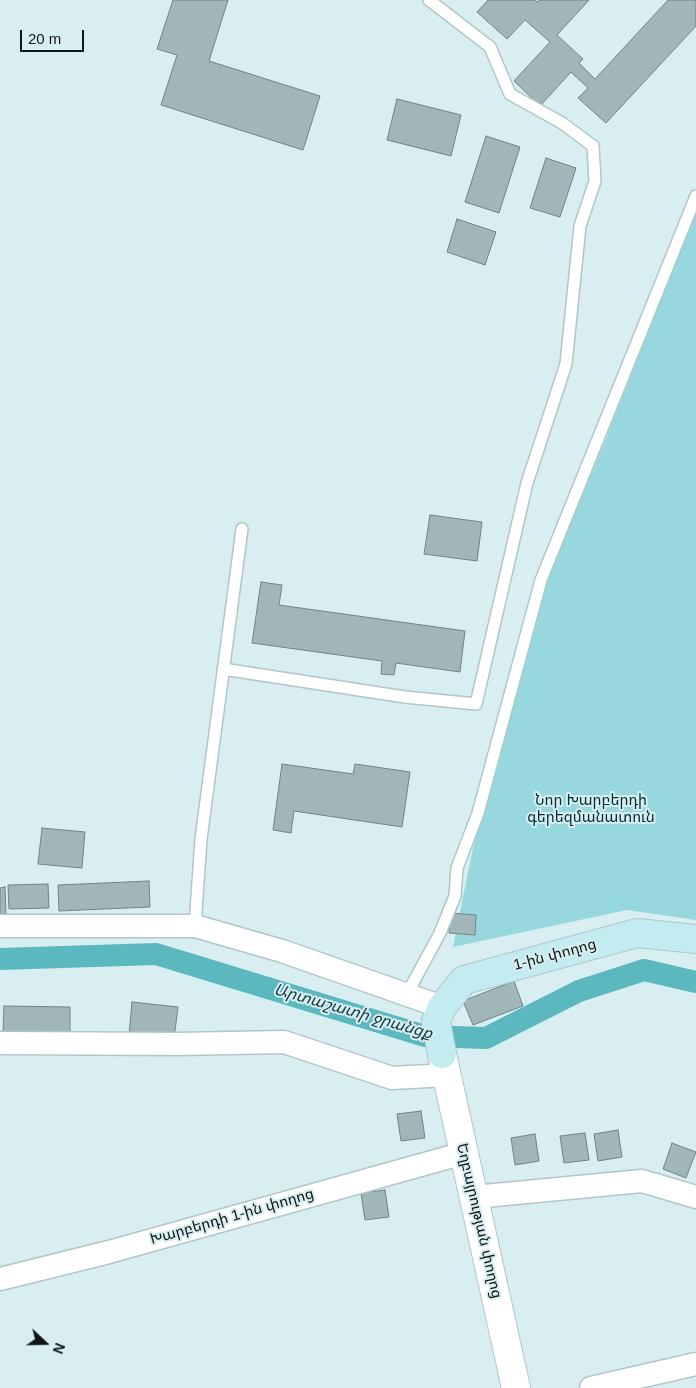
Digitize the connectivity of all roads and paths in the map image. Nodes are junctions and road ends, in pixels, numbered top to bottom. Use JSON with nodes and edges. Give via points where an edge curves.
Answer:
{"nodes":[{"id":1,"x":429,"y":0,"type":"edge"},
{"id":2,"x":696,"y":196,"type":"edge"},
{"id":3,"x":242,"y":529,"type":"dead end"},
{"id":4,"x":223,"y":669,"type":"junction"},
{"id":5,"x":0,"y":926,"type":"edge"},
{"id":6,"x":195,"y":926,"type":"junction"},
{"id":7,"x":696,"y":940,"type":"edge"},
{"id":8,"x":407,"y":994,"type":"junction"},
{"id":9,"x":439,"y":1014,"type":"junction"},
{"id":10,"x":0,"y":1043,"type":"edge"},
{"id":11,"x":445,"y":1064,"type":"junction"},
{"id":12,"x":464,"y":1153,"type":"junction"},
{"id":13,"x":474,"y":1197,"type":"junction"},
{"id":14,"x":696,"y":1197,"type":"edge"},
{"id":15,"x":0,"y":1279,"type":"edge"},
{"id":16,"x":696,"y":1364,"type":"edge"},
{"id":17,"x":516,"y":1388,"type":"edge"},
{"id":18,"x":591,"y":1388,"type":"edge"}],
"edges":[{"from":1,"to":4,"type":"lane","via":[[490,47],[510,94],[562,123],[593,146],[595,181],[580,226],[566,364],[527,483],[476,704],[405,697]]},
{"from":2,"to":8,"type":"lane","via":[[542,580],[478,813],[457,868],[455,896],[440,933]]},
{"from":3,"to":4,"type":"lane"},
{"from":4,"to":6,"type":"lane","via":[[201,839]]},
{"from":5,"to":6,"type":"street"},
{"from":6,"to":8,"type":"street","via":[[282,951]]},
{"from":7,"to":9,"type":"main road","name":"1-ին փողոց","via":[[637,933],[464,980]]},
{"from":8,"to":9,"type":"street"},
{"from":9,"to":11,"type":"main road"},
{"from":10,"to":11,"type":"street","via":[[284,1042],[392,1078]]},
{"from":11,"to":12,"type":"street","name":"Եղբայրության փողոց"},
{"from":12,"to":13,"type":"street","name":"Եղբայրության փողոց"},
{"from":12,"to":15,"type":"street","name":"Խարբերդի 1-ին փողոց","via":[[109,1252]]},
{"from":13,"to":14,"type":"street","via":[[642,1180]]},
{"from":13,"to":17,"type":"street","name":"Եղբայրության փողոց"},
{"from":16,"to":18,"type":"street"}]}
